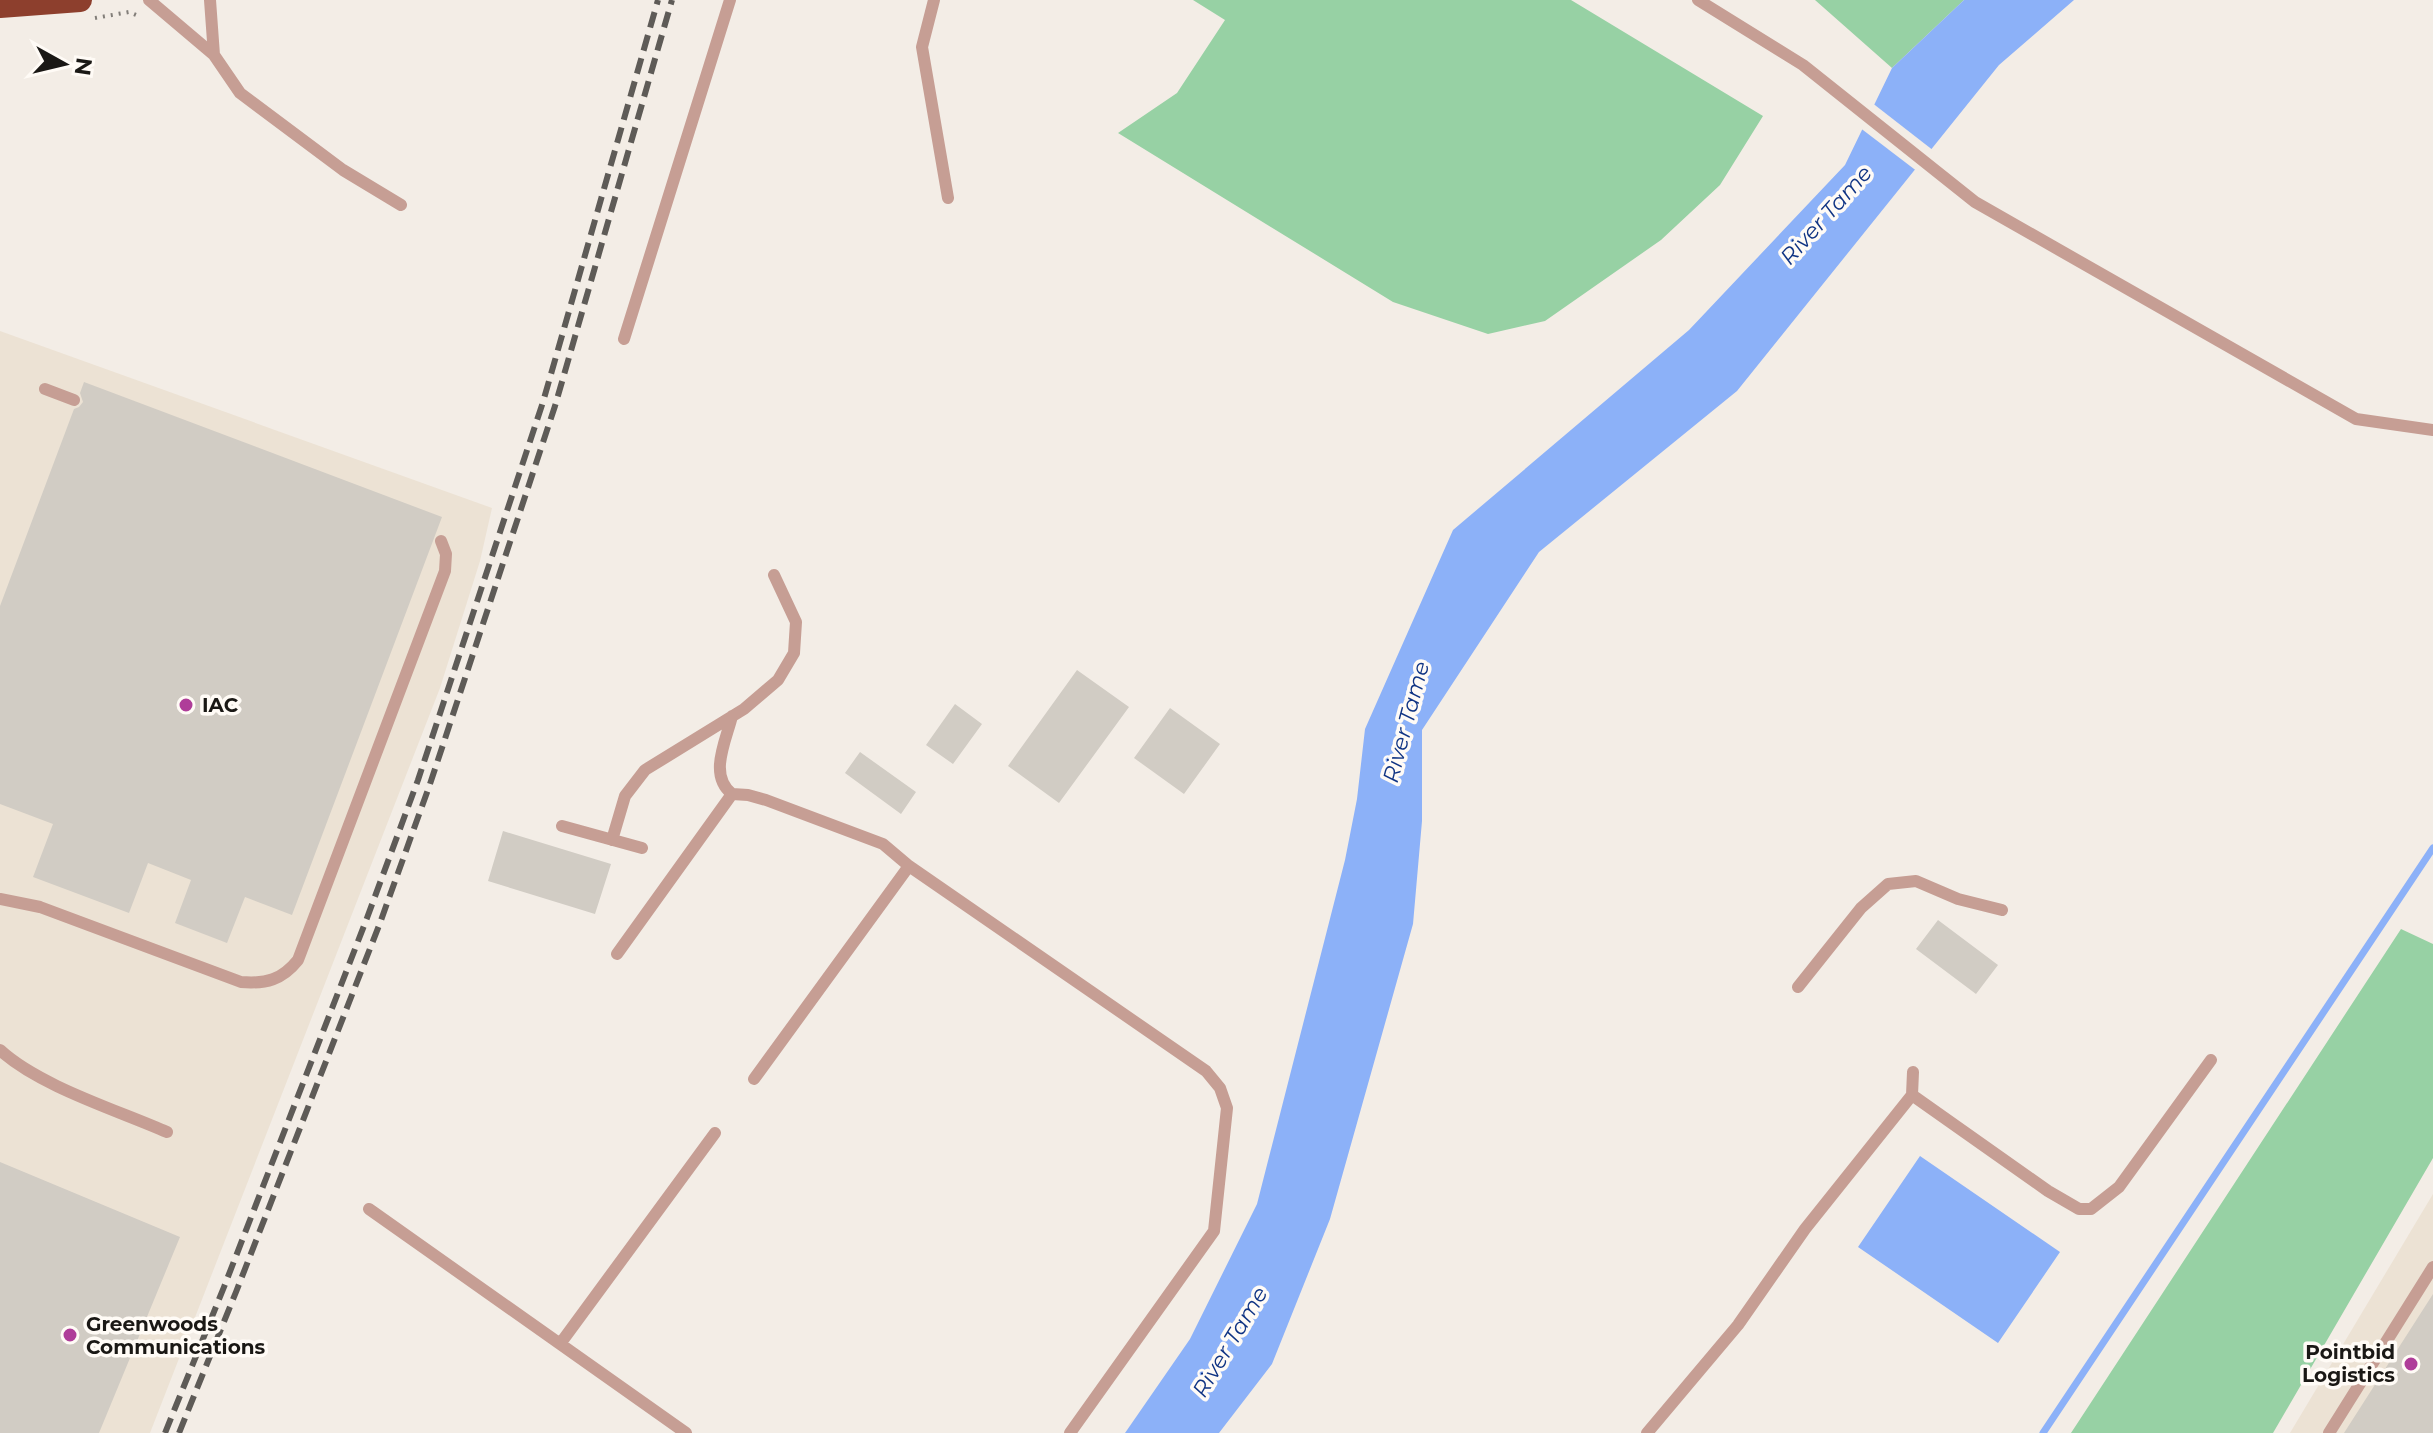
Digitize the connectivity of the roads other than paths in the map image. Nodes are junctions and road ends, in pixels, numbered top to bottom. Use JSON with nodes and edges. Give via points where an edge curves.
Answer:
{"nodes":[{"id":1,"x":149,"y":0,"type":"edge"},
{"id":2,"x":210,"y":0,"type":"edge"},
{"id":3,"x":730,"y":0,"type":"edge"},
{"id":4,"x":934,"y":0,"type":"edge"},
{"id":5,"x":1698,"y":0,"type":"edge"},
{"id":6,"x":0,"y":6,"type":"edge"},
{"id":7,"x":85,"y":9,"type":"edge"},
{"id":8,"x":214,"y":55,"type":"junction"},
{"id":9,"x":948,"y":198,"type":"dead end"},
{"id":10,"x":401,"y":205,"type":"dead end"},
{"id":11,"x":624,"y":339,"type":"dead end"},
{"id":12,"x":45,"y":389,"type":"dead end"},
{"id":13,"x":74,"y":400,"type":"dead end"},
{"id":14,"x":2433,"y":430,"type":"edge"},
{"id":15,"x":441,"y":541,"type":"dead end"},
{"id":16,"x":774,"y":575,"type":"dead end"},
{"id":17,"x":732,"y":716,"type":"junction"},
{"id":18,"x":732,"y":794,"type":"junction"},
{"id":19,"x":562,"y":826,"type":"dead end"},
{"id":20,"x":612,"y":840,"type":"junction"},
{"id":21,"x":642,"y":848,"type":"dead end"},
{"id":22,"x":909,"y":866,"type":"junction"},
{"id":23,"x":0,"y":899,"type":"edge"},
{"id":24,"x":2002,"y":910,"type":"dead end"},
{"id":25,"x":617,"y":954,"type":"dead end"},
{"id":26,"x":1798,"y":987,"type":"dead end"},
{"id":27,"x":0,"y":1050,"type":"edge"},
{"id":28,"x":2211,"y":1060,"type":"dead end"},
{"id":29,"x":1913,"y":1072,"type":"dead end"},
{"id":30,"x":754,"y":1079,"type":"dead end"},
{"id":31,"x":1912,"y":1095,"type":"junction"},
{"id":32,"x":167,"y":1132,"type":"dead end"},
{"id":33,"x":715,"y":1133,"type":"dead end"},
{"id":34,"x":369,"y":1209,"type":"dead end"},
{"id":35,"x":2433,"y":1267,"type":"edge"},
{"id":36,"x":560,"y":1344,"type":"junction"},
{"id":37,"x":686,"y":1433,"type":"edge"},
{"id":38,"x":1070,"y":1433,"type":"edge"},
{"id":39,"x":1647,"y":1433,"type":"edge"},
{"id":40,"x":2329,"y":1433,"type":"edge"}],
"edges":[{"from":1,"to":8,"type":"lane"},
{"from":2,"to":8,"type":"lane"},
{"from":3,"to":11,"type":"lane"},
{"from":4,"to":9,"type":"lane","via":[[922,47]]},
{"from":5,"to":14,"type":"lane","via":[[1803,65],[1975,202],[2356,419]]},
{"from":6,"to":7,"type":"highway"},
{"from":8,"to":10,"type":"lane","via":[[240,93],[343,170]]},
{"from":12,"to":13,"type":"lane"},
{"from":15,"to":23,"type":"lane","via":[[445,571],[298,960],[288,972],[261,984],[241,982],[40,907]]},
{"from":16,"to":17,"type":"lane","via":[[796,622],[794,653],[778,680]]},
{"from":17,"to":18,"type":"lane","via":[[718,771],[723,787]]},
{"from":17,"to":20,"type":"lane","via":[[645,770],[625,796]]},
{"from":18,"to":22,"type":"lane","via":[[766,800],[883,844]]},
{"from":18,"to":25,"type":"lane"},
{"from":19,"to":20,"type":"lane"},
{"from":20,"to":21,"type":"lane"},
{"from":22,"to":30,"type":"lane"},
{"from":22,"to":38,"type":"lane","via":[[1206,1071],[1227,1108],[1214,1231]]},
{"from":24,"to":26,"type":"lane","via":[[1916,881],[1888,884],[1861,908]]},
{"from":27,"to":32,"type":"lane","via":[[15,1064],[57,1085]]},
{"from":28,"to":31,"type":"lane","via":[[2119,1187],[2091,1209],[2079,1209],[2048,1191]]},
{"from":29,"to":31,"type":"lane"},
{"from":31,"to":39,"type":"lane","via":[[1805,1229],[1738,1325]]},
{"from":33,"to":36,"type":"lane"},
{"from":34,"to":36,"type":"lane"},
{"from":35,"to":40,"type":"lane"},
{"from":36,"to":37,"type":"lane"}]}
